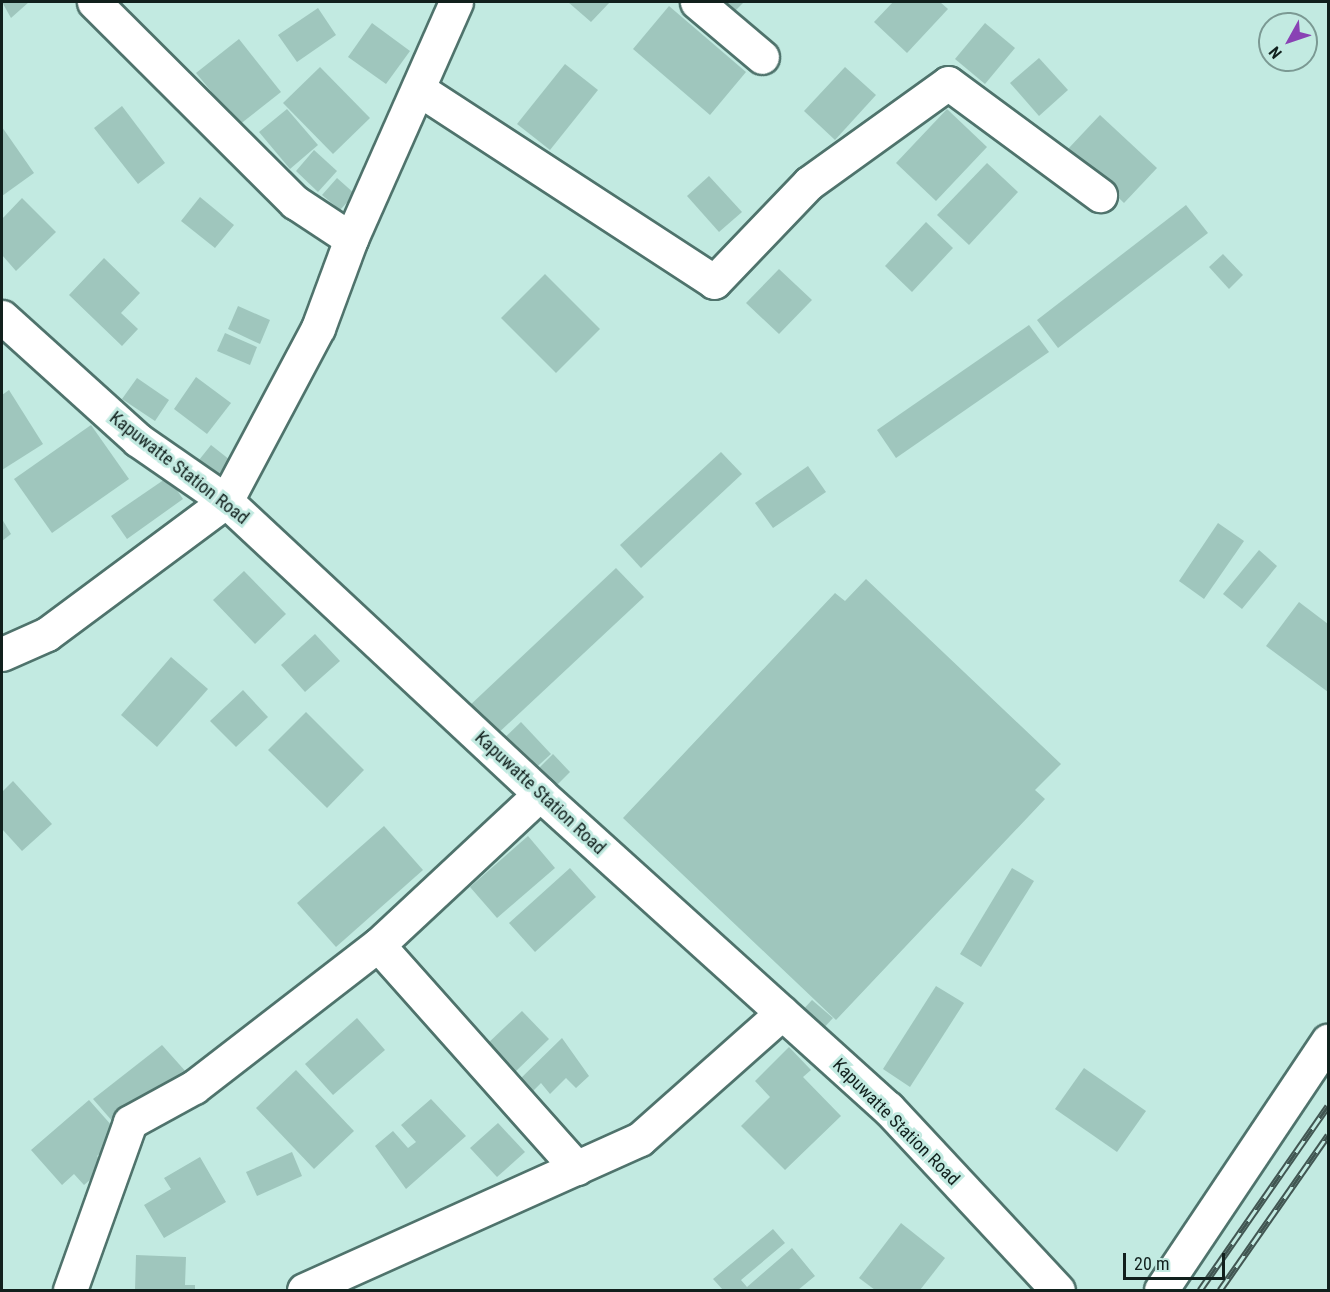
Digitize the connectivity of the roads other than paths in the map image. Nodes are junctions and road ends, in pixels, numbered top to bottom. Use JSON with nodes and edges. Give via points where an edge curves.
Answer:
{"nodes":[{"id":1,"x":94,"y":2,"type":"edge"},
{"id":2,"x":456,"y":2,"type":"edge"},
{"id":3,"x":697,"y":2,"type":"edge"},
{"id":4,"x":762,"y":57,"type":"dead end"},
{"id":5,"x":420,"y":90,"type":"junction"},
{"id":6,"x":1100,"y":195,"type":"dead end"},
{"id":7,"x":351,"y":239,"type":"junction"},
{"id":8,"x":2,"y":317,"type":"edge"},
{"id":9,"x":226,"y":501,"type":"junction"},
{"id":10,"x":2,"y":654,"type":"edge"},
{"id":11,"x":540,"y":794,"type":"junction"},
{"id":12,"x":378,"y":945,"type":"junction"},
{"id":13,"x":782,"y":1013,"type":"junction"},
{"id":14,"x":1329,"y":1041,"type":"edge"},
{"id":15,"x":577,"y":1168,"type":"junction"},
{"id":16,"x":70,"y":1290,"type":"edge"},
{"id":17,"x":304,"y":1290,"type":"edge"},
{"id":18,"x":1058,"y":1290,"type":"edge"},
{"id":19,"x":1161,"y":1290,"type":"edge"}],
"edges":[{"from":1,"to":7,"type":"street","via":[[295,202]]},
{"from":2,"to":5,"type":"street"},
{"from":3,"to":4,"type":"street"},
{"from":5,"to":6,"type":"street","via":[[714,282],[809,183],[948,83]]},
{"from":5,"to":7,"type":"street"},
{"from":7,"to":9,"type":"street","via":[[318,328]]},
{"from":8,"to":9,"type":"street","name":"Kapuwatte Station Road","via":[[138,440]]},
{"from":9,"to":10,"type":"street","via":[[47,634]]},
{"from":9,"to":11,"type":"street","name":"Kapuwatte Station Road"},
{"from":11,"to":12,"type":"street"},
{"from":11,"to":13,"type":"street","name":"Kapuwatte Station Road"},
{"from":12,"to":15,"type":"street"},
{"from":12,"to":16,"type":"street","via":[[194,1087],[130,1122]]},
{"from":13,"to":15,"type":"street","via":[[640,1139]]},
{"from":13,"to":18,"type":"street","name":"Kapuwatte Station Road","via":[[888,1108]]},
{"from":14,"to":19,"type":"street"},
{"from":15,"to":17,"type":"street"}]}
